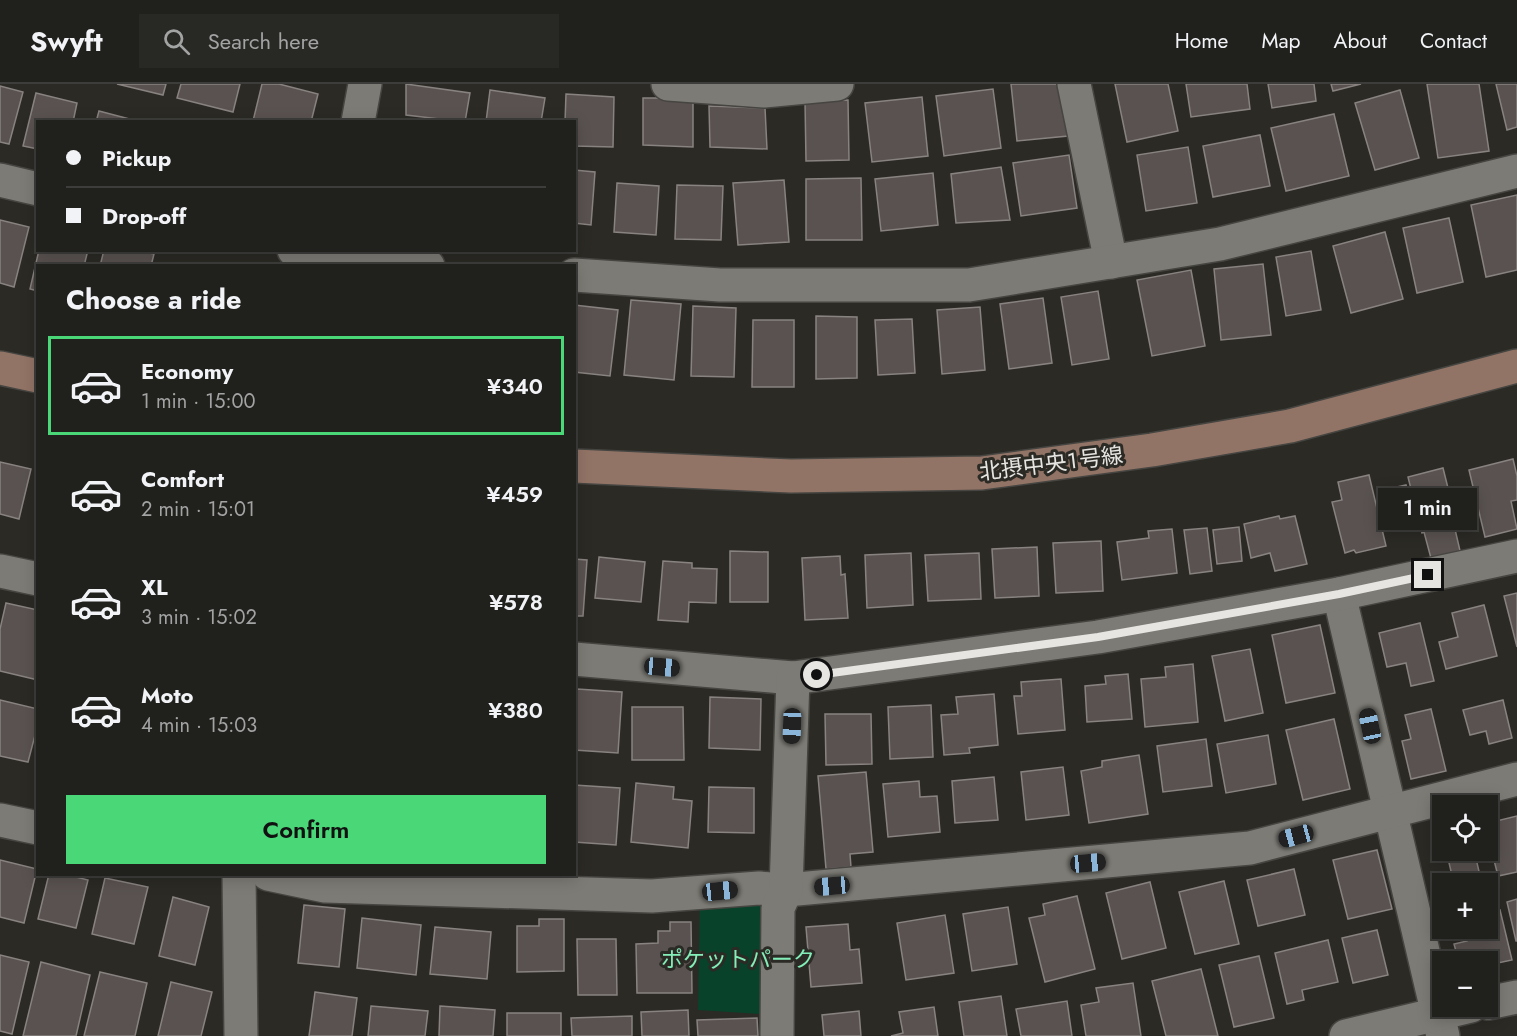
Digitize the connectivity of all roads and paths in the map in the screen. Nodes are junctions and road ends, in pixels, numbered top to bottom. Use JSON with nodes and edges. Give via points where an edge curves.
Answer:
{"nodes":[{"id":1,"x":365,"y":84,"type":"edge"},
{"id":2,"x":668,"y":84,"type":"edge"},
{"id":3,"x":837,"y":84,"type":"edge"},
{"id":4,"x":1074,"y":84,"type":"edge"},
{"id":5,"x":358,"y":120,"type":"edge"},
{"id":6,"x":1517,"y":171,"type":"edge"},
{"id":7,"x":0,"y":180,"type":"edge"},
{"id":8,"x":36,"y":189,"type":"edge"},
{"id":9,"x":303,"y":252,"type":"edge"},
{"id":10,"x":330,"y":258,"type":"edge"},
{"id":11,"x":1111,"y":262,"type":"junction"},
{"id":12,"x":404,"y":264,"type":"edge"},
{"id":13,"x":576,"y":275,"type":"edge"},
{"id":14,"x":1517,"y":366,"type":"edge"},
{"id":15,"x":0,"y":368,"type":"edge"},
{"id":16,"x":36,"y":376,"type":"edge"},
{"id":17,"x":576,"y":466,"type":"edge"},
{"id":18,"x":1517,"y":556,"type":"edge"},
{"id":19,"x":0,"y":571,"type":"edge"},
{"id":20,"x":36,"y":579,"type":"edge"},
{"id":21,"x":1339,"y":594,"type":"junction"},
{"id":22,"x":576,"y":659,"type":"edge"},
{"id":23,"x":794,"y":678,"type":"junction"},
{"id":24,"x":1517,"y":779,"type":"edge"},
{"id":25,"x":1388,"y":811,"type":"junction"},
{"id":26,"x":0,"y":820,"type":"edge"},
{"id":27,"x":36,"y":828,"type":"edge"},
{"id":28,"x":239,"y":876,"type":"edge"},
{"id":29,"x":278,"y":876,"type":"edge"},
{"id":30,"x":786,"y":890,"type":"junction"},
{"id":31,"x":1517,"y":997,"type":"edge"},
{"id":32,"x":1498,"y":1001,"type":"edge"},
{"id":33,"x":1453,"y":1017,"type":"edge"},
{"id":34,"x":1440,"y":1025,"type":"edge"},
{"id":35,"x":241,"y":1036,"type":"edge"},
{"id":36,"x":777,"y":1036,"type":"edge"},
{"id":37,"x":1346,"y":1036,"type":"edge"}],
"edges":[{"from":1,"to":5,"type":"street"},
{"from":2,"to":3,"type":"street","via":[[764,91]]},
{"from":4,"to":11,"type":"street"},
{"from":6,"to":11,"type":"street","via":[[1220,244]]},
{"from":7,"to":8,"type":"street"},
{"from":9,"to":10,"type":"street"},
{"from":10,"to":12,"type":"street"},
{"from":11,"to":13,"type":"street","via":[[969,285],[720,285]]},
{"from":14,"to":17,"type":"street","name":"北摂中央１号線","via":[[1290,426],[982,473],[791,476]]},
{"from":15,"to":16,"type":"street"},
{"from":18,"to":21,"type":"street"},
{"from":19,"to":20,"type":"street"},
{"from":21,"to":23,"type":"street","via":[[1098,637]]},
{"from":21,"to":25,"type":"street"},
{"from":22,"to":23,"type":"street"},
{"from":23,"to":30,"type":"street"},
{"from":24,"to":25,"type":"street"},
{"from":25,"to":30,"type":"street","via":[[1250,848]]},
{"from":25,"to":34,"type":"street"},
{"from":26,"to":27,"type":"street"},
{"from":28,"to":35,"type":"street"},
{"from":29,"to":30,"type":"street","via":[[325,886],[652,896],[759,888]]},
{"from":30,"to":36,"type":"street","via":[[778,908]]},
{"from":31,"to":32,"type":"street"},
{"from":33,"to":34,"type":"street"},
{"from":34,"to":37,"type":"street"}]}
